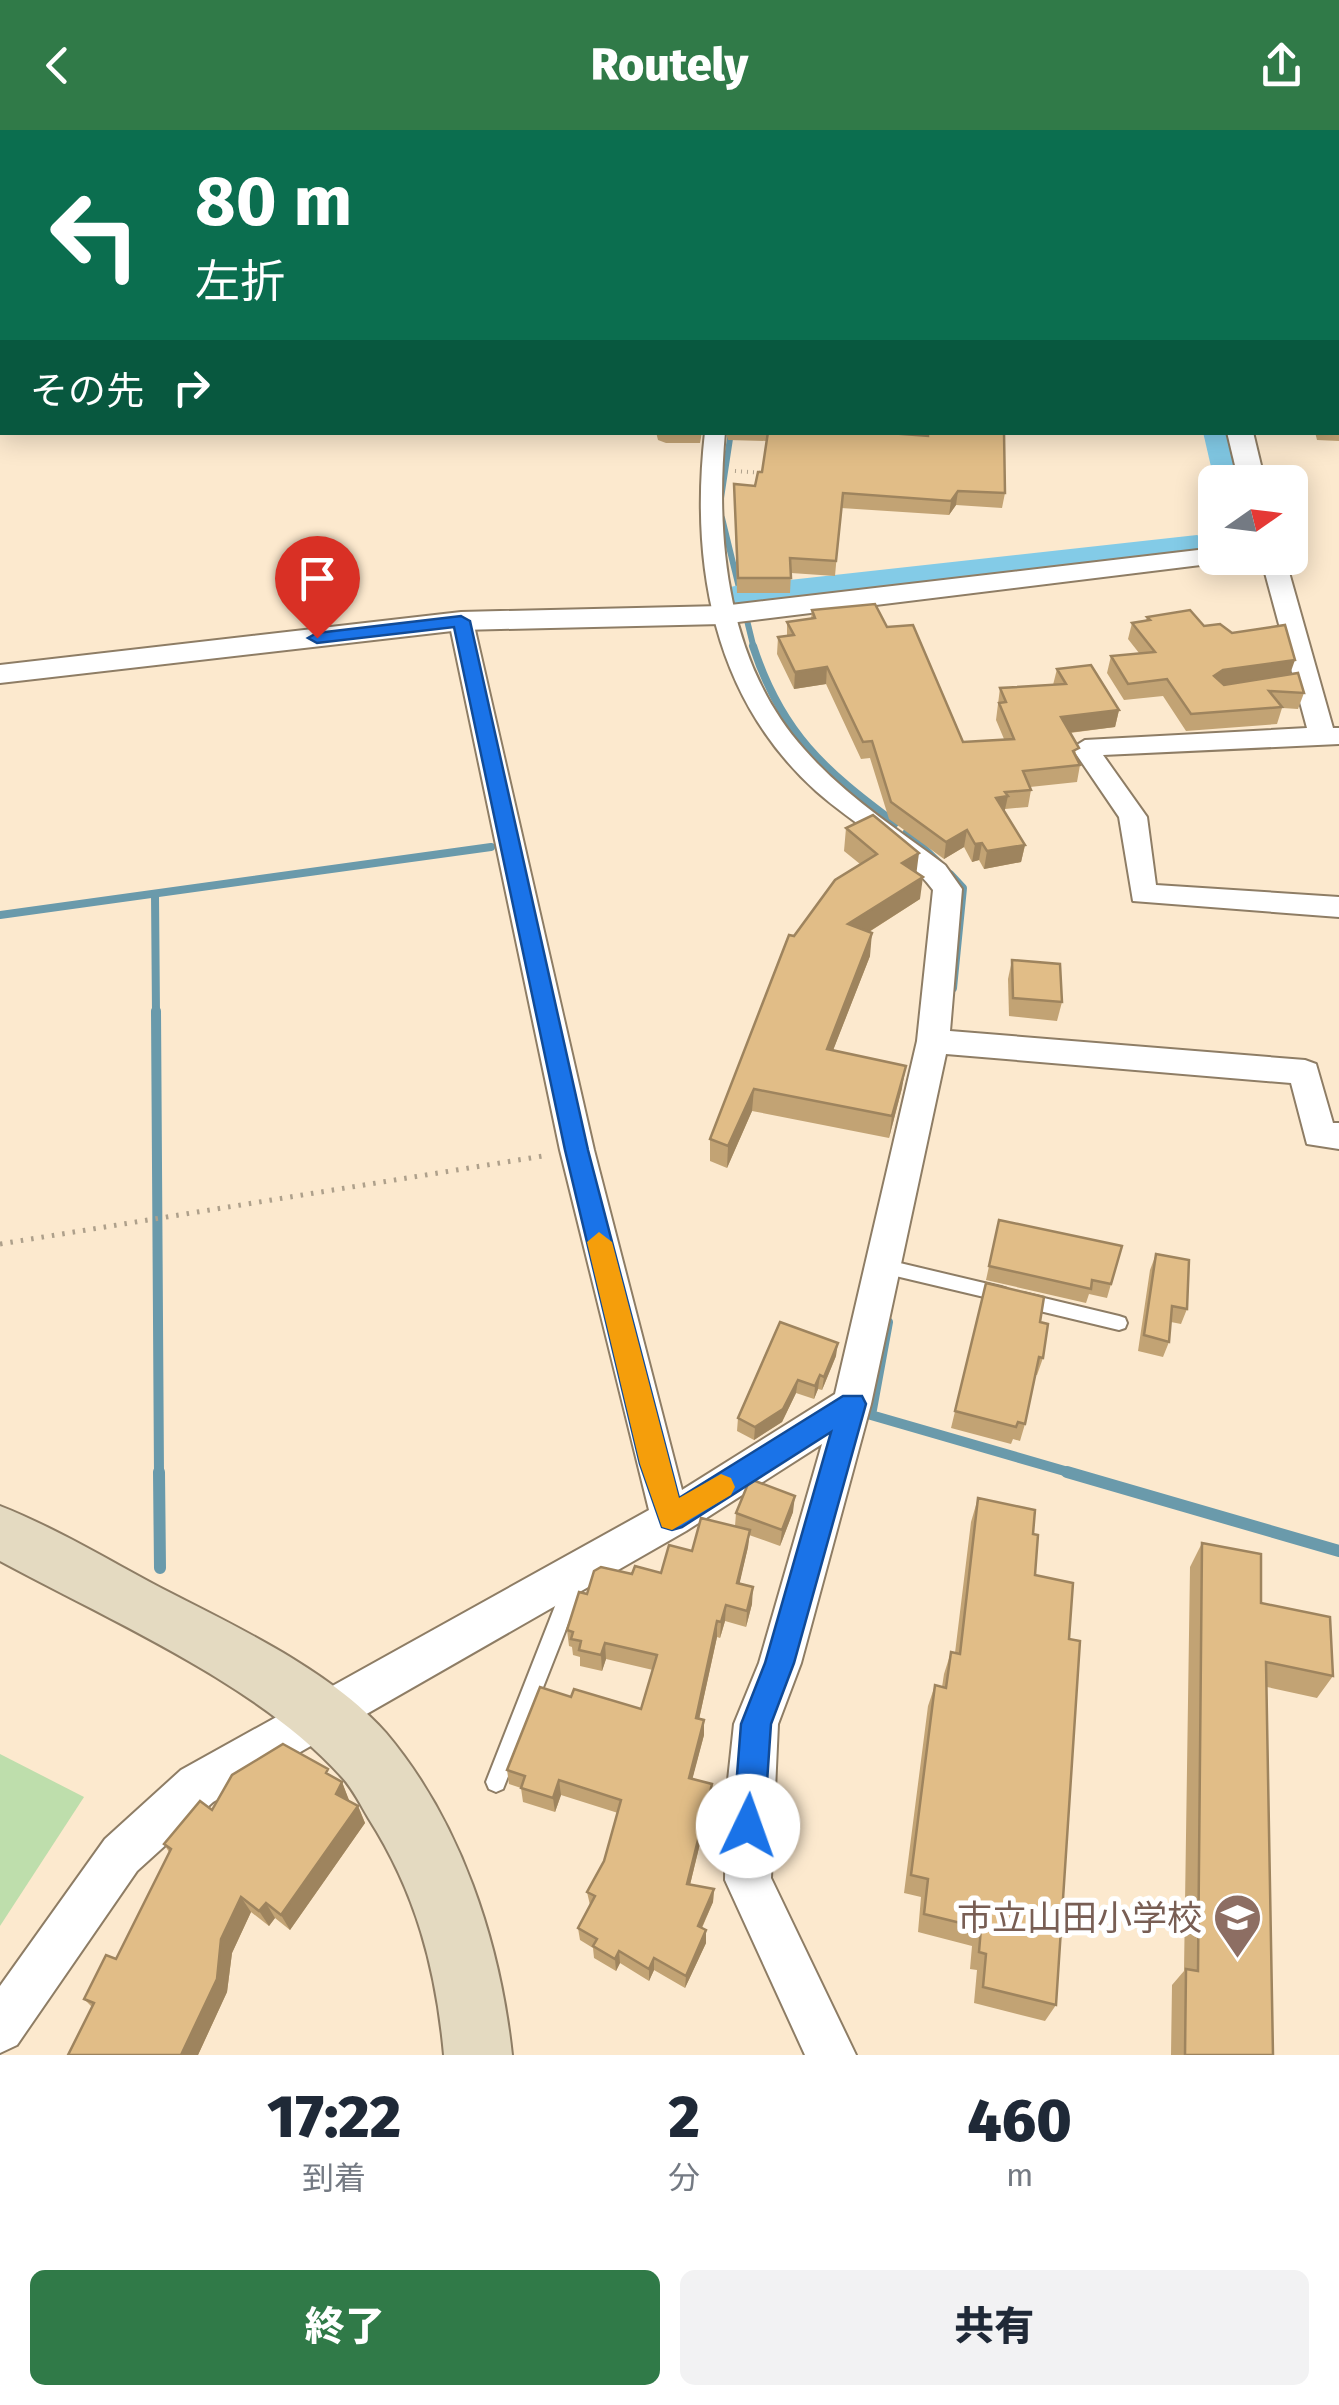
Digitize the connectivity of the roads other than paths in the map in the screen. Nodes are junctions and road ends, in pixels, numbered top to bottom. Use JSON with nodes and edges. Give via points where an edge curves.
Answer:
{"nodes":[{"id":1,"x":715,"y":435,"type":"edge"},
{"id":2,"x":1241,"y":435,"type":"edge"},
{"id":3,"x":1248,"y":465,"type":"edge"},
{"id":4,"x":1198,"y":558,"type":"edge"},
{"id":5,"x":1276,"y":575,"type":"edge"},
{"id":6,"x":722,"y":614,"type":"junction"},
{"id":7,"x":461,"y":621,"type":"junction"},
{"id":8,"x":0,"y":674,"type":"edge"},
{"id":9,"x":1330,"y":735,"type":"edge"},
{"id":10,"x":1339,"y":907,"type":"edge"},
{"id":11,"x":933,"y":1042,"type":"junction"},
{"id":12,"x":1339,"y":1136,"type":"edge"},
{"id":13,"x":883,"y":1266,"type":"junction"},
{"id":14,"x":1119,"y":1323,"type":"dead end"},
{"id":15,"x":852,"y":1404,"type":"junction"},
{"id":16,"x":672,"y":1518,"type":"junction"},
{"id":17,"x":0,"y":1532,"type":"edge"},
{"id":18,"x":568,"y":1576,"type":"junction"},
{"id":19,"x":321,"y":1715,"type":"junction"},
{"id":20,"x":496,"y":1782,"type":"dead end"},
{"id":21,"x":7,"y":2004,"type":"edge"},
{"id":22,"x":478,"y":2055,"type":"edge"},
{"id":23,"x":832,"y":2055,"type":"edge"}],
"edges":[{"from":1,"to":6,"type":"street","via":[[712,543]]},
{"from":2,"to":3,"type":"street"},
{"from":4,"to":6,"type":"street"},
{"from":5,"to":9,"type":"street","via":[[1297,683]]},
{"from":6,"to":7,"type":"street"},
{"from":6,"to":11,"type":"street","via":[[755,694],[793,754],[948,889]]},
{"from":7,"to":8,"type":"street"},
{"from":7,"to":16,"type":"street","via":[[577,1150]]},
{"from":9,"to":10,"type":"street","via":[[1085,748],[1133,817],[1143,894]]},
{"from":11,"to":12,"type":"street","via":[[1305,1072],[1319,1135]]},
{"from":11,"to":13,"type":"street"},
{"from":13,"to":14,"type":"lane"},
{"from":13,"to":15,"type":"street"},
{"from":15,"to":16,"type":"street"},
{"from":15,"to":23,"type":"street","via":[[780,1663],[756,1724],[749,1799],[748,1880]]},
{"from":16,"to":18,"type":"street"},
{"from":17,"to":19,"type":"main road","via":[[212,1644]]},
{"from":18,"to":19,"type":"street"},
{"from":18,"to":20,"type":"lane","via":[[568,1596]]},
{"from":19,"to":21,"type":"street","via":[[196,1786],[158,1818],[120,1855]]},
{"from":19,"to":22,"type":"main road","via":[[364,1754],[419,1840],[459,1939]]}]}
